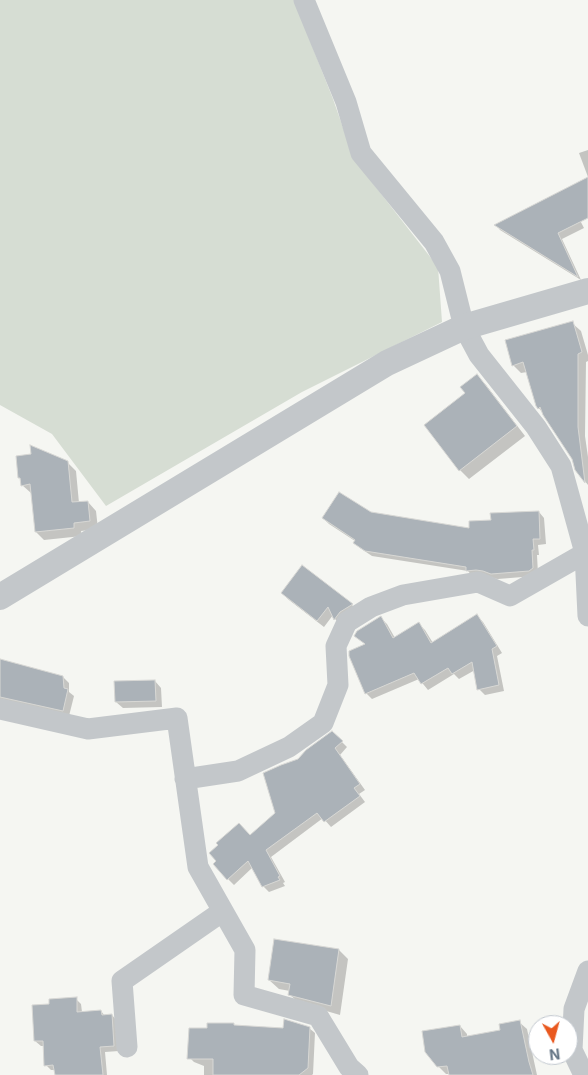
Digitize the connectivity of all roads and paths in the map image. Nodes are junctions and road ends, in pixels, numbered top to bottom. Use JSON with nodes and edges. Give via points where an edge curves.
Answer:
{"nodes":[{"id":1,"x":304,"y":0,"type":"edge"},
{"id":2,"x":588,"y":291,"type":"edge"},
{"id":3,"x":464,"y":327,"type":"junction"},
{"id":4,"x":584,"y":554,"type":"junction"},
{"id":5,"x":0,"y":597,"type":"edge"},
{"id":6,"x":588,"y":616,"type":"edge"},
{"id":7,"x":0,"y":708,"type":"edge"},
{"id":8,"x":185,"y":779,"type":"junction"},
{"id":9,"x":224,"y":911,"type":"junction"},
{"id":10,"x":588,"y":972,"type":"edge"},
{"id":11,"x":127,"y":1047,"type":"dead end"},
{"id":12,"x":358,"y":1075,"type":"edge"},
{"id":13,"x":584,"y":1075,"type":"edge"}],
"edges":[{"from":1,"to":3,"type":"street","via":[[346,102],[361,153],[434,242],[450,271]]},
{"from":2,"to":3,"type":"street"},
{"from":3,"to":4,"type":"street","via":[[479,355],[536,427],[561,466]]},
{"from":3,"to":5,"type":"street","via":[[387,363]]},
{"from":4,"to":6,"type":"street"},
{"from":4,"to":8,"type":"street","via":[[510,596],[478,582],[403,595],[371,607],[347,622],[336,646],[338,685],[323,723],[289,747],[238,771]]},
{"from":7,"to":8,"type":"street","via":[[88,729],[177,718]]},
{"from":8,"to":9,"type":"street","via":[[198,867]]},
{"from":9,"to":11,"type":"street","via":[[122,981]]},
{"from":9,"to":12,"type":"street","via":[[245,950],[244,994],[318,1016],[349,1067]]},
{"from":10,"to":13,"type":"street","via":[[574,1009],[572,1050]]}]}
